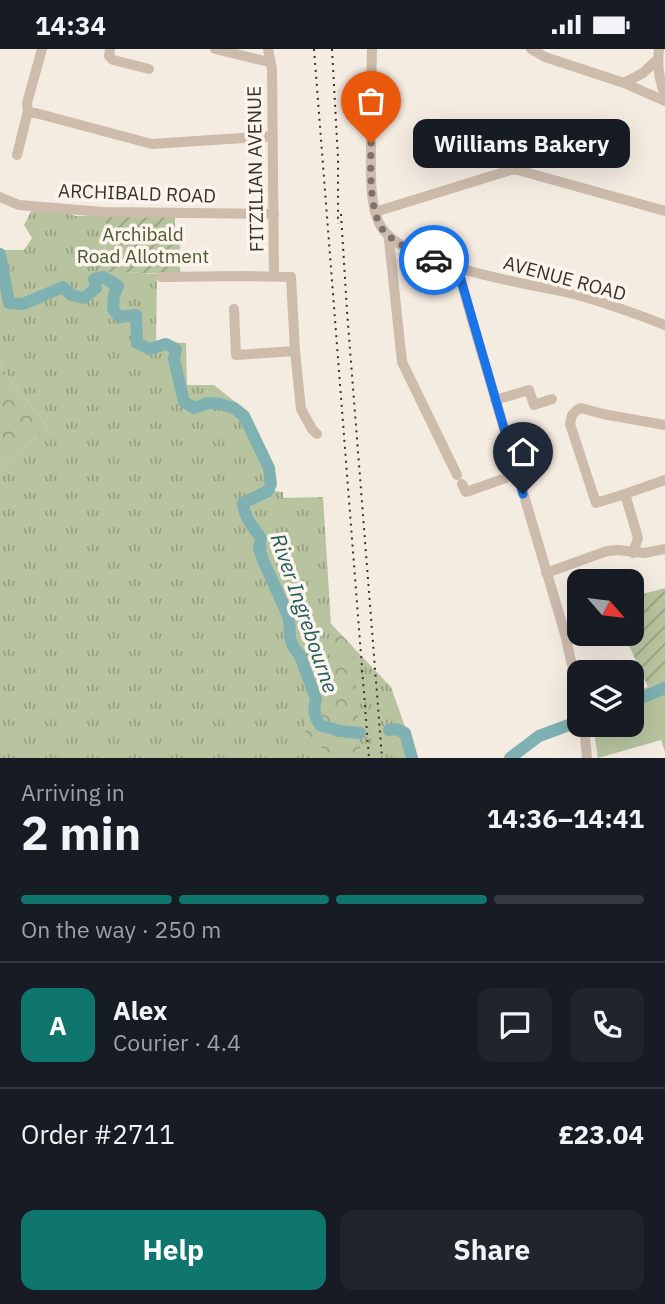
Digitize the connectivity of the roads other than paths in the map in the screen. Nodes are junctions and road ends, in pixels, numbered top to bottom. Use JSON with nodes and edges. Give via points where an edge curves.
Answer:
{"nodes":[{"id":1,"x":42,"y":49,"type":"edge"},
{"id":2,"x":110,"y":49,"type":"edge"},
{"id":3,"x":215,"y":49,"type":"edge"},
{"id":4,"x":268,"y":49,"type":"edge"},
{"id":5,"x":372,"y":49,"type":"edge"},
{"id":6,"x":531,"y":49,"type":"edge"},
{"id":7,"x":546,"y":53,"type":"edge"},
{"id":8,"x":658,"y":54,"type":"edge"},
{"id":9,"x":269,"y":62,"type":"junction"},
{"id":10,"x":149,"y":69,"type":"dead end"},
{"id":11,"x":624,"y":83,"type":"junction"},
{"id":12,"x":665,"y":95,"type":"edge"},
{"id":13,"x":665,"y":101,"type":"edge"},
{"id":14,"x":28,"y":111,"type":"junction"},
{"id":15,"x":273,"y":136,"type":"junction"},
{"id":16,"x":17,"y":155,"type":"dead end"},
{"id":17,"x":0,"y":197,"type":"edge"},
{"id":18,"x":665,"y":211,"type":"edge"},
{"id":19,"x":375,"y":212,"type":"junction"},
{"id":20,"x":274,"y":214,"type":"junction"},
{"id":21,"x":390,"y":237,"type":"junction"},
{"id":22,"x":460,"y":269,"type":"junction"},
{"id":23,"x":274,"y":276,"type":"junction"},
{"id":24,"x":161,"y":277,"type":"dead end"},
{"id":25,"x":234,"y":309,"type":"dead end"},
{"id":26,"x":665,"y":325,"type":"edge"},
{"id":27,"x":295,"y":351,"type":"junction"},
{"id":28,"x":552,"y":399,"type":"dead end"},
{"id":29,"x":495,"y":400,"type":"junction"},
{"id":30,"x":665,"y":425,"type":"edge"},
{"id":31,"x":317,"y":434,"type":"dead end"},
{"id":32,"x":517,"y":474,"type":"junction"},
{"id":33,"x":665,"y":480,"type":"edge"},
{"id":34,"x":625,"y":494,"type":"junction"},
{"id":35,"x":665,"y":549,"type":"edge"},
{"id":36,"x":633,"y":553,"type":"junction"},
{"id":37,"x":547,"y":573,"type":"junction"},
{"id":38,"x":571,"y":660,"type":"edge"},
{"id":39,"x":585,"y":737,"type":"edge"},
{"id":40,"x":587,"y":758,"type":"edge"}],
"edges":[{"from":1,"to":14,"type":"street"},
{"from":2,"to":10,"type":"street","via":[[113,60]]},
{"from":3,"to":9,"type":"street"},
{"from":4,"to":9,"type":"street","name":"FITZILIAN AVENUE"},
{"from":5,"to":19,"type":"street"},
{"from":6,"to":7,"type":"street"},
{"from":7,"to":11,"type":"street"},
{"from":8,"to":11,"type":"street","via":[[643,73]]},
{"from":8,"to":12,"type":"street"},
{"from":9,"to":15,"type":"street","name":"FITZILIAN AVENUE"},
{"from":11,"to":13,"type":"street"},
{"from":14,"to":15,"type":"street","via":[[152,144]]},
{"from":14,"to":16,"type":"street"},
{"from":15,"to":20,"type":"street","name":"FITZILIAN AVENUE"},
{"from":17,"to":20,"type":"street","name":"ARCHIBALD ROAD","via":[[19,205],[93,212]]},
{"from":18,"to":19,"type":"street","via":[[514,169]]},
{"from":19,"to":21,"type":"street","name":"AVENUE ROAD"},
{"from":20,"to":23,"type":"street","name":"FITZILIAN AVENUE"},
{"from":21,"to":22,"type":"street","name":"AVENUE ROAD"},
{"from":21,"to":32,"type":"street","via":[[402,362],[466,492]]},
{"from":22,"to":26,"type":"street","name":"AVENUE ROAD","via":[[569,293]]},
{"from":22,"to":29,"type":"street"},
{"from":23,"to":24,"type":"street"},
{"from":23,"to":27,"type":"street","via":[[291,277]]},
{"from":25,"to":27,"type":"street","via":[[236,355]]},
{"from":27,"to":31,"type":"street","via":[[301,409]]},
{"from":28,"to":29,"type":"street","via":[[534,404],[529,390]]},
{"from":29,"to":32,"type":"street"},
{"from":30,"to":34,"type":"street","via":[[581,408],[572,415],[570,424],[596,503]]},
{"from":32,"to":37,"type":"street"},
{"from":33,"to":34,"type":"street"},
{"from":34,"to":36,"type":"street","via":[[638,538]]},
{"from":35,"to":36,"type":"street"},
{"from":36,"to":37,"type":"street","via":[[607,551]]},
{"from":37,"to":38,"type":"street"},
{"from":39,"to":40,"type":"street"}]}
